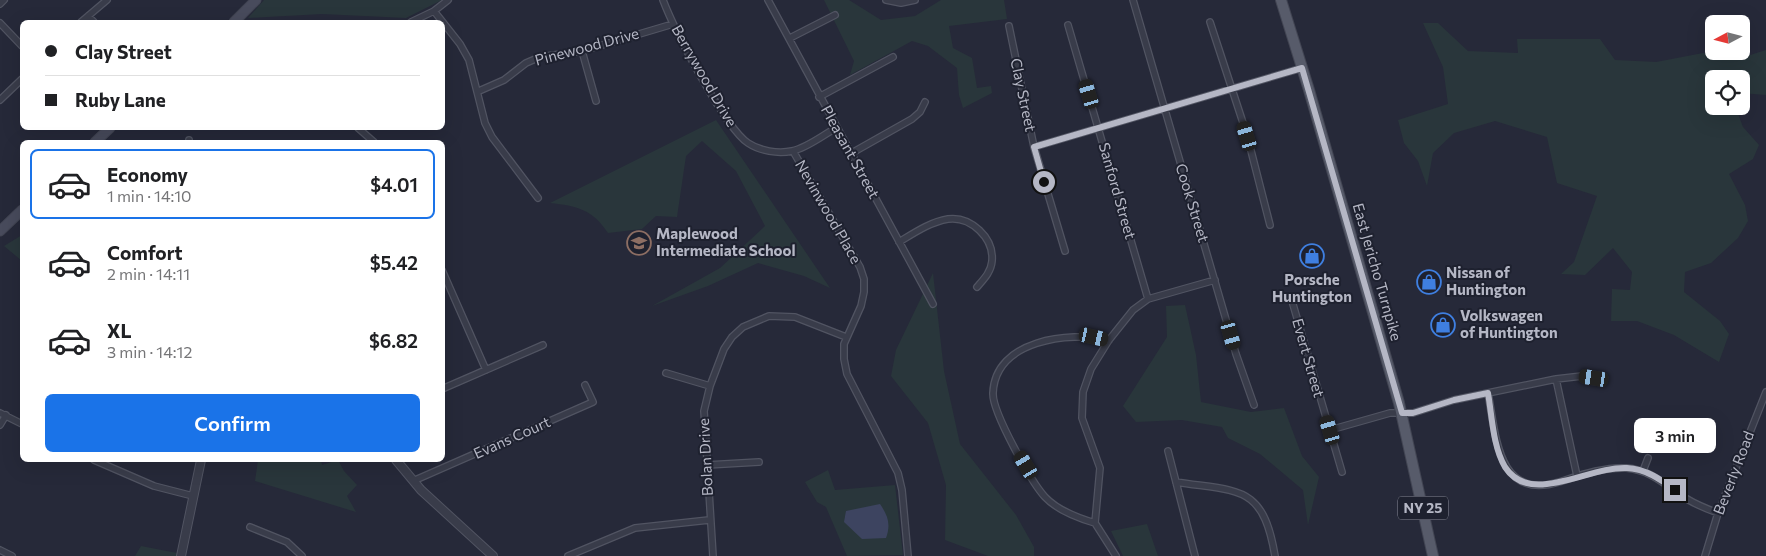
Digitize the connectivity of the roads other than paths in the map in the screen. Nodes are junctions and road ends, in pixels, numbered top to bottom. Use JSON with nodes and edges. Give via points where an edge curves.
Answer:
{"nodes":[{"id":1,"x":4,"y":0,"type":"edge"},
{"id":2,"x":106,"y":0,"type":"edge"},
{"id":3,"x":256,"y":0,"type":"edge"},
{"id":4,"x":448,"y":0,"type":"edge"},
{"id":5,"x":663,"y":0,"type":"edge"},
{"id":6,"x":768,"y":0,"type":"edge"},
{"id":7,"x":886,"y":0,"type":"edge"},
{"id":8,"x":915,"y":0,"type":"edge"},
{"id":9,"x":1133,"y":0,"type":"edge"},
{"id":10,"x":1281,"y":0,"type":"edge"},
{"id":11,"x":0,"y":4,"type":"edge"},
{"id":12,"x":434,"y":11,"type":"junction"},
{"id":13,"x":835,"y":15,"type":"dead end"},
{"id":14,"x":88,"y":16,"type":"junction"},
{"id":15,"x":83,"y":20,"type":"edge"},
{"id":16,"x":92,"y":20,"type":"edge"},
{"id":17,"x":236,"y":20,"type":"edge"},
{"id":18,"x":415,"y":20,"type":"edge"},
{"id":19,"x":441,"y":20,"type":"edge"},
{"id":20,"x":1210,"y":22,"type":"dead end"},
{"id":21,"x":0,"y":23,"type":"edge"},
{"id":22,"x":673,"y":24,"type":"junction"},
{"id":23,"x":445,"y":25,"type":"edge"},
{"id":24,"x":1068,"y":25,"type":"dead end"},
{"id":25,"x":1009,"y":26,"type":"dead end"},
{"id":26,"x":790,"y":38,"type":"junction"},
{"id":27,"x":20,"y":44,"type":"edge"},
{"id":28,"x":582,"y":50,"type":"junction"},
{"id":29,"x":893,"y":57,"type":"dead end"},
{"id":30,"x":1302,"y":68,"type":"junction"},
{"id":31,"x":20,"y":81,"type":"edge"},
{"id":32,"x":1232,"y":88,"type":"junction"},
{"id":33,"x":478,"y":91,"type":"junction"},
{"id":34,"x":820,"y":97,"type":"junction"},
{"id":35,"x":0,"y":100,"type":"edge"},
{"id":36,"x":596,"y":101,"type":"dead end"},
{"id":37,"x":926,"y":102,"type":"dead end"},
{"id":38,"x":1164,"y":109,"type":"junction"},
{"id":39,"x":836,"y":128,"type":"junction"},
{"id":40,"x":1099,"y":128,"type":"junction"},
{"id":41,"x":108,"y":130,"type":"edge"},
{"id":42,"x":360,"y":130,"type":"edge"},
{"id":43,"x":100,"y":140,"type":"edge"},
{"id":44,"x":372,"y":140,"type":"edge"},
{"id":45,"x":1034,"y":147,"type":"junction"},
{"id":46,"x":793,"y":151,"type":"junction"},
{"id":47,"x":850,"y":154,"type":"junction"},
{"id":48,"x":538,"y":198,"type":"dead end"},
{"id":49,"x":20,"y":212,"type":"edge"},
{"id":50,"x":1270,"y":225,"type":"dead end"},
{"id":51,"x":1,"y":228,"type":"edge"},
{"id":52,"x":899,"y":242,"type":"junction"},
{"id":53,"x":1064,"y":250,"type":"dead end"},
{"id":54,"x":445,"y":277,"type":"edge"},
{"id":55,"x":1215,"y":280,"type":"junction"},
{"id":56,"x":977,"y":287,"type":"dead end"},
{"id":57,"x":1148,"y":300,"type":"junction"},
{"id":58,"x":1292,"y":301,"type":"dead end"},
{"id":59,"x":932,"y":304,"type":"dead end"},
{"id":60,"x":846,"y":336,"type":"junction"},
{"id":61,"x":1109,"y":340,"type":"junction"},
{"id":62,"x":543,"y":345,"type":"dead end"},
{"id":63,"x":486,"y":370,"type":"junction"},
{"id":64,"x":666,"y":373,"type":"dead end"},
{"id":65,"x":1594,"y":378,"type":"dead end"},
{"id":66,"x":1556,"y":380,"type":"junction"},
{"id":67,"x":585,"y":384,"type":"dead end"},
{"id":68,"x":710,"y":386,"type":"junction"},
{"id":69,"x":445,"y":388,"type":"edge"},
{"id":70,"x":1766,"y":392,"type":"edge"},
{"id":71,"x":1488,"y":393,"type":"junction"},
{"id":72,"x":1254,"y":405,"type":"dead end"},
{"id":73,"x":1402,"y":413,"type":"junction"},
{"id":74,"x":3,"y":414,"type":"edge"},
{"id":75,"x":20,"y":423,"type":"edge"},
{"id":76,"x":0,"y":425,"type":"edge"},
{"id":77,"x":1330,"y":430,"type":"junction"},
{"id":78,"x":1168,"y":450,"type":"dead end"},
{"id":79,"x":1648,"y":458,"type":"dead end"},
{"id":80,"x":99,"y":462,"type":"edge"},
{"id":81,"x":200,"y":462,"type":"edge"},
{"id":82,"x":398,"y":462,"type":"edge"},
{"id":83,"x":759,"y":462,"type":"dead end"},
{"id":84,"x":707,"y":465,"type":"junction"},
{"id":85,"x":1643,"y":471,"type":"junction"},
{"id":86,"x":1342,"y":472,"type":"dead end"},
{"id":87,"x":1578,"y":476,"type":"junction"},
{"id":88,"x":413,"y":481,"type":"junction"},
{"id":89,"x":1176,"y":482,"type":"junction"},
{"id":90,"x":193,"y":496,"type":"junction"},
{"id":91,"x":1718,"y":513,"type":"junction"},
{"id":92,"x":709,"y":520,"type":"junction"},
{"id":93,"x":1096,"y":523,"type":"junction"},
{"id":94,"x":250,"y":527,"type":"dead end"},
{"id":95,"x":0,"y":550,"type":"edge"},
{"id":96,"x":12,"y":556,"type":"edge"},
{"id":97,"x":181,"y":556,"type":"edge"},
{"id":98,"x":302,"y":556,"type":"edge"},
{"id":99,"x":493,"y":556,"type":"edge"},
{"id":100,"x":568,"y":556,"type":"edge"},
{"id":101,"x":713,"y":556,"type":"edge"},
{"id":102,"x":908,"y":556,"type":"edge"},
{"id":103,"x":1116,"y":556,"type":"edge"},
{"id":104,"x":1195,"y":556,"type":"edge"},
{"id":105,"x":1275,"y":556,"type":"edge"},
{"id":106,"x":1433,"y":556,"type":"edge"},
{"id":107,"x":1705,"y":556,"type":"edge"}],
"edges":[{"from":1,"to":11,"type":"street"},
{"from":2,"to":14,"type":"street"},
{"from":3,"to":17,"type":"main road"},
{"from":4,"to":12,"type":"street"},
{"from":5,"to":22,"type":"street","name":"Berrywood Drive"},
{"from":6,"to":26,"type":"street","name":"Pleasant Street"},
{"from":7,"to":8,"type":"street","via":[[901,3]]},
{"from":9,"to":38,"type":"street","name":"Cook Street"},
{"from":10,"to":30,"type":"main road","name":"East Jericho Turnpike","number":"NY 25"},
{"from":12,"to":18,"type":"street"},
{"from":12,"to":19,"type":"street"},
{"from":13,"to":26,"type":"street"},
{"from":14,"to":15,"type":"street"},
{"from":14,"to":16,"type":"street"},
{"from":20,"to":32,"type":"street"},
{"from":21,"to":27,"type":"street"},
{"from":22,"to":28,"type":"street","name":"Pinewood Drive"},
{"from":22,"to":46,"type":"street","name":"Berrywood Drive","via":[[733,130],[761,149]]},
{"from":23,"to":33,"type":"street","via":[[469,60]]},
{"from":24,"to":40,"type":"street","name":"Sanford Street"},
{"from":25,"to":45,"type":"street","name":"Clay Street"},
{"from":26,"to":34,"type":"street","name":"Pleasant Street"},
{"from":28,"to":33,"type":"street","name":"Pinewood Drive","via":[[540,57],[498,83]]},
{"from":28,"to":36,"type":"street"},
{"from":29,"to":34,"type":"street"},
{"from":30,"to":32,"type":"street"},
{"from":30,"to":73,"type":"main road","name":"East Jericho Turnpike","number":"NY 25"},
{"from":31,"to":35,"type":"street"},
{"from":32,"to":38,"type":"street"},
{"from":32,"to":50,"type":"street"},
{"from":33,"to":48,"type":"street","via":[[485,123],[492,137]]},
{"from":34,"to":39,"type":"street","name":"Pleasant Street"},
{"from":37,"to":47,"type":"street","via":[[912,118]]},
{"from":38,"to":40,"type":"street"},
{"from":38,"to":55,"type":"street","name":"Cook Street"},
{"from":39,"to":46,"type":"street","name":"Berrywood Drive"},
{"from":39,"to":47,"type":"street","name":"Pleasant Street"},
{"from":40,"to":45,"type":"street"},
{"from":40,"to":57,"type":"street","name":"Sanford Street"},
{"from":41,"to":43,"type":"main road"},
{"from":42,"to":44,"type":"street"},
{"from":45,"to":53,"type":"street","name":"Clay Street"},
{"from":46,"to":60,"type":"street","name":"Nevinwood Place","via":[[864,279],[862,306]]},
{"from":47,"to":52,"type":"street","name":"Pleasant Street"},
{"from":49,"to":51,"type":"main road"},
{"from":52,"to":56,"type":"street","via":[[935,222],[950,219],[974,226],[984,235],[992,261],[988,274]]},
{"from":52,"to":59,"type":"street","name":"Pleasant Street"},
{"from":54,"to":63,"type":"street"},
{"from":55,"to":57,"type":"street"},
{"from":55,"to":72,"type":"street","name":"Cook Street"},
{"from":57,"to":61,"type":"street","via":[[1133,310]]},
{"from":58,"to":77,"type":"street","name":"Evert Street"},
{"from":60,"to":68,"type":"street","name":"Bolan Drive","via":[[795,317],[782,315],[756,320],[732,337]]},
{"from":60,"to":102,"type":"street","name":"Nevinwood Place","via":[[844,360],[847,374],[898,473]]},
{"from":61,"to":93,"type":"street","via":[[1086,381],[1082,405],[1086,430],[1100,468]]},
{"from":61,"to":93,"type":"street","via":[[1073,336],[1035,344],[1019,352],[999,371],[992,395],[998,418],[1045,497],[1077,518]]},
{"from":62,"to":63,"type":"street"},
{"from":63,"to":69,"type":"street"},
{"from":64,"to":68,"type":"street"},
{"from":65,"to":66,"type":"street","via":[[1582,376]]},
{"from":66,"to":71,"type":"street"},
{"from":66,"to":87,"type":"street"},
{"from":67,"to":88,"type":"street","name":"Evans Court","via":[[593,402]]},
{"from":68,"to":84,"type":"street","name":"Bolan Drive","via":[[704,411]]},
{"from":70,"to":91,"type":"street","name":"Beverly Road"},
{"from":71,"to":73,"type":"street"},
{"from":71,"to":87,"type":"street","via":[[1500,454],[1512,475],[1534,486]]},
{"from":73,"to":77,"type":"street","via":[[1390,413]]},
{"from":73,"to":106,"type":"main road","name":"East Jericho Turnpike","number":"NY 25"},
{"from":74,"to":75,"type":"street"},
{"from":74,"to":76,"type":"street"},
{"from":77,"to":86,"type":"street","name":"Evert Street"},
{"from":78,"to":89,"type":"street"},
{"from":79,"to":85,"type":"street"},
{"from":80,"to":90,"type":"street","via":[[154,486]]},
{"from":81,"to":90,"type":"street"},
{"from":82,"to":88,"type":"street"},
{"from":83,"to":84,"type":"street"},
{"from":84,"to":92,"type":"street","name":"Bolan Drive"},
{"from":85,"to":87,"type":"street","via":[[1612,468]]},
{"from":85,"to":91,"type":"street","via":[[1686,498]]},
{"from":88,"to":99,"type":"street"},
{"from":89,"to":104,"type":"street"},
{"from":89,"to":105,"type":"street","via":[[1242,494],[1256,503],[1270,530]]},
{"from":90,"to":97,"type":"street"},
{"from":91,"to":107,"type":"street","name":"Beverly Road"},
{"from":92,"to":100,"type":"street","via":[[635,528]]},
{"from":92,"to":101,"type":"street","name":"Bolan Drive"},
{"from":93,"to":103,"type":"street"},
{"from":94,"to":98,"type":"street","via":[[287,542]]},
{"from":95,"to":96,"type":"street"}]}
